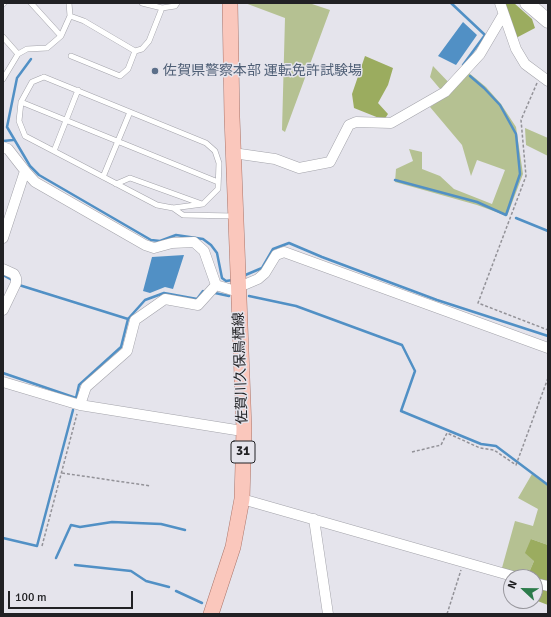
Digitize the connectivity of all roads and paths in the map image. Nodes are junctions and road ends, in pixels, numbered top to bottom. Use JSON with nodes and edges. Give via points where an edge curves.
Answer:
{"nodes":[{"id":1,"x":31,"y":3,"type":"edge"},
{"id":2,"x":70,"y":3,"type":"edge"},
{"id":3,"x":142,"y":3,"type":"edge"},
{"id":4,"x":177,"y":3,"type":"edge"},
{"id":5,"x":230,"y":3,"type":"edge"},
{"id":6,"x":500,"y":3,"type":"edge"},
{"id":7,"x":527,"y":3,"type":"edge"},
{"id":8,"x":162,"y":8,"type":"junction"},
{"id":9,"x":503,"y":14,"type":"junction"},
{"id":10,"x":70,"y":16,"type":"junction"},
{"id":11,"x":548,"y":21,"type":"edge"},
{"id":12,"x":61,"y":36,"type":"junction"},
{"id":13,"x":3,"y":37,"type":"edge"},
{"id":14,"x":134,"y":51,"type":"junction"},
{"id":15,"x":18,"y":54,"type":"junction"},
{"id":16,"x":71,"y":56,"type":"dead end"},
{"id":17,"x":544,"y":78,"type":"edge"},
{"id":18,"x":3,"y":80,"type":"edge"},
{"id":19,"x":78,"y":90,"type":"junction"},
{"id":20,"x":22,"y":102,"type":"junction"},
{"id":21,"x":130,"y":112,"type":"junction"},
{"id":22,"x":66,"y":120,"type":"junction"},
{"id":23,"x":118,"y":141,"type":"junction"},
{"id":24,"x":3,"y":147,"type":"edge"},
{"id":25,"x":54,"y":151,"type":"junction"},
{"id":26,"x":233,"y":153,"type":"junction"},
{"id":27,"x":26,"y":172,"type":"junction"},
{"id":28,"x":103,"y":177,"type":"junction"},
{"id":29,"x":218,"y":182,"type":"junction"},
{"id":30,"x":116,"y":184,"type":"junction"},
{"id":31,"x":203,"y":204,"type":"junction"},
{"id":32,"x":173,"y":208,"type":"junction"},
{"id":33,"x":235,"y":216,"type":"junction"},
{"id":34,"x":3,"y":238,"type":"edge"},
{"id":35,"x":3,"y":269,"type":"edge"},
{"id":36,"x":216,"y":285,"type":"junction"},
{"id":37,"x":238,"y":286,"type":"junction"},
{"id":38,"x":3,"y":310,"type":"edge"},
{"id":39,"x":548,"y":330,"type":"edge"},
{"id":40,"x":548,"y":348,"type":"edge"},
{"id":41,"x":548,"y":378,"type":"edge"},
{"id":42,"x":3,"y":382,"type":"edge"},
{"id":43,"x":80,"y":405,"type":"junction"},
{"id":44,"x":244,"y":429,"type":"junction"},
{"id":45,"x":412,"y":452,"type":"dead end"},
{"id":46,"x":61,"y":473,"type":"junction"},
{"id":47,"x":151,"y":486,"type":"dead end"},
{"id":48,"x":242,"y":499,"type":"junction"},
{"id":49,"x":314,"y":519,"type":"junction"},
{"id":50,"x":42,"y":546,"type":"dead end"},
{"id":51,"x":463,"y":561,"type":"junction"},
{"id":52,"x":503,"y":573,"type":"edge"},
{"id":53,"x":210,"y":614,"type":"edge"},
{"id":54,"x":328,"y":614,"type":"edge"},
{"id":55,"x":447,"y":614,"type":"edge"}],
"edges":[{"from":1,"to":12,"type":"lane"},
{"from":2,"to":10,"type":"lane"},
{"from":3,"to":8,"type":"lane"},
{"from":4,"to":8,"type":"lane","via":[[175,6]]},
{"from":5,"to":26,"type":"main road","number":"31"},
{"from":6,"to":9,"type":"street"},
{"from":7,"to":11,"type":"street"},
{"from":8,"to":14,"type":"lane","via":[[149,40],[142,48]]},
{"from":9,"to":17,"type":"street","via":[[516,49],[525,64]]},
{"from":9,"to":26,"type":"street","via":[[480,54],[445,92],[391,123],[356,122],[349,125],[330,162],[299,168],[275,159]]},
{"from":10,"to":12,"type":"lane"},
{"from":10,"to":14,"type":"lane","via":[[84,21]]},
{"from":12,"to":15,"type":"lane","via":[[47,48],[27,49]]},
{"from":13,"to":15,"type":"lane"},
{"from":14,"to":16,"type":"lane","via":[[128,69],[120,76]]},
{"from":15,"to":18,"type":"lane"},
{"from":17,"to":39,"type":"path","via":[[522,120],[526,176],[478,303]]},
{"from":19,"to":20,"type":"lane","via":[[44,77],[32,82]]},
{"from":19,"to":21,"type":"lane"},
{"from":19,"to":22,"type":"lane"},
{"from":20,"to":22,"type":"lane"},
{"from":20,"to":25,"type":"lane","via":[[19,122],[24,136]]},
{"from":21,"to":23,"type":"lane"},
{"from":21,"to":29,"type":"lane","via":[[206,143],[214,151],[219,163]]},
{"from":22,"to":23,"type":"lane"},
{"from":22,"to":25,"type":"lane"},
{"from":23,"to":28,"type":"lane"},
{"from":23,"to":29,"type":"lane"},
{"from":24,"to":27,"type":"street","via":[[8,148]]},
{"from":25,"to":28,"type":"lane"},
{"from":26,"to":33,"type":"main road","number":"31"},
{"from":27,"to":34,"type":"street"},
{"from":27,"to":36,"type":"street","via":[[35,182],[145,245],[154,248],[172,243],[194,242],[204,251]]},
{"from":28,"to":30,"type":"lane"},
{"from":29,"to":31,"type":"lane","via":[[218,189]]},
{"from":30,"to":31,"type":"lane","via":[[130,178]]},
{"from":30,"to":32,"type":"lane","via":[[157,205]]},
{"from":31,"to":32,"type":"lane"},
{"from":32,"to":33,"type":"lane","via":[[183,215]]},
{"from":33,"to":37,"type":"main road","number":"31"},
{"from":35,"to":38,"type":"street","via":[[14,274],[16,284]]},
{"from":36,"to":37,"type":"street","via":[[232,290]]},
{"from":36,"to":43,"type":"street","via":[[198,305],[165,299],[135,320],[127,351],[86,386]]},
{"from":37,"to":40,"type":"street","via":[[258,279],[276,255],[284,252]]},
{"from":37,"to":44,"type":"main road","name":"佐賀川久保鳥栖線","number":"31"},
{"from":41,"to":45,"type":"path","via":[[516,465],[494,450],[480,448],[447,433],[441,445]]},
{"from":42,"to":43,"type":"street"},
{"from":43,"to":44,"type":"street","via":[[230,429]]},
{"from":43,"to":46,"type":"path"},
{"from":44,"to":48,"type":"main road","name":"佐賀川久保鳥栖線","number":"31"},
{"from":46,"to":47,"type":"path"},
{"from":46,"to":50,"type":"path"},
{"from":48,"to":49,"type":"street"},
{"from":48,"to":53,"type":"main road","name":"佐賀川久保鳥栖線","number":"31","via":[[233,547]]},
{"from":49,"to":51,"type":"street"},
{"from":49,"to":54,"type":"street"},
{"from":51,"to":52,"type":"street"},
{"from":51,"to":55,"type":"path"}]}
